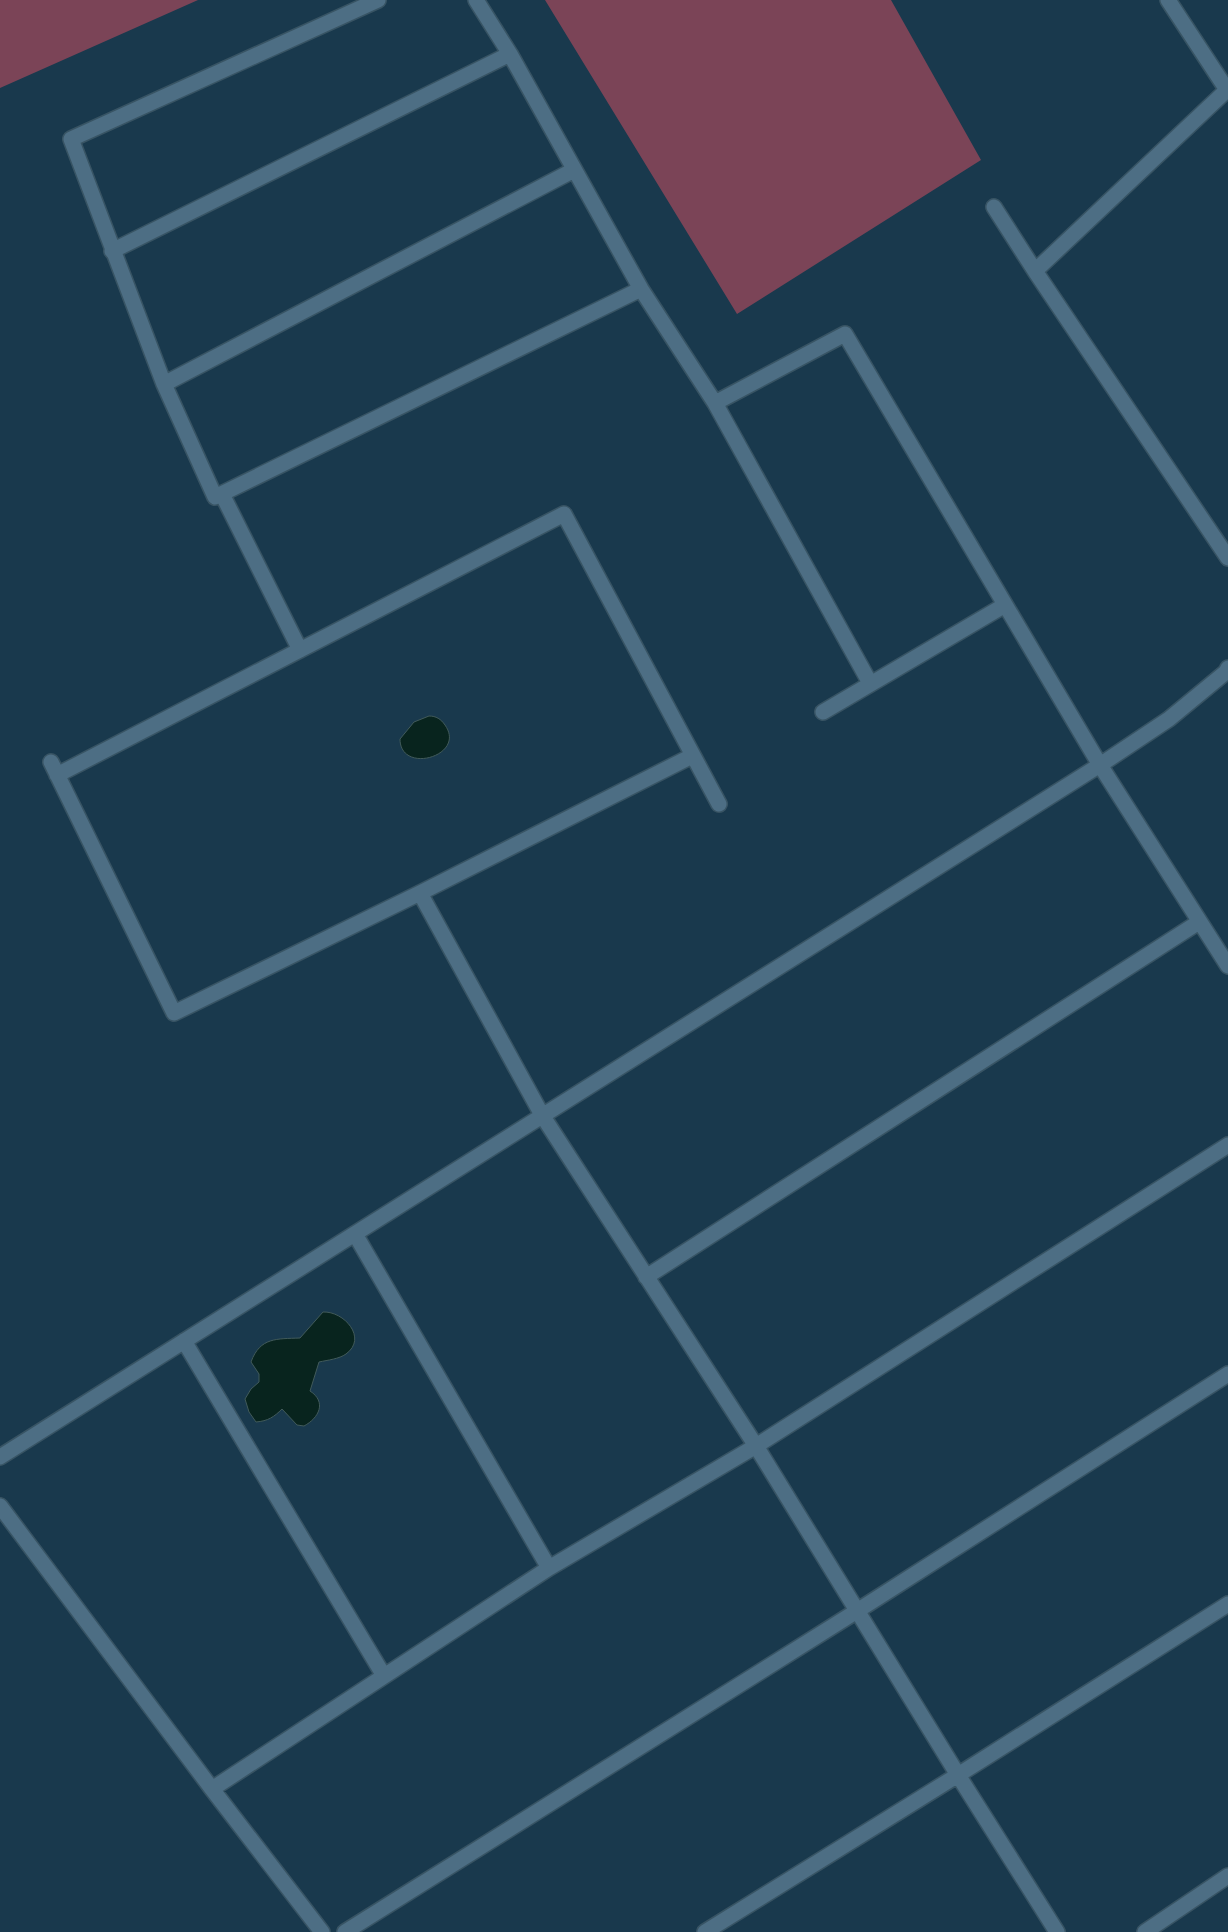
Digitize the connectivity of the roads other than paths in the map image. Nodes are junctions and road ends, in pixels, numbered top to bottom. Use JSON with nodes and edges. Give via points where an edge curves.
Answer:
{"nodes":[{"id":1,"x":378,"y":0,"type":"edge"},
{"id":2,"x":476,"y":0,"type":"edge"},
{"id":3,"x":1168,"y":0,"type":"edge"},
{"id":4,"x":510,"y":54,"type":"junction"},
{"id":5,"x":1227,"y":89,"type":"edge"},
{"id":6,"x":574,"y":170,"type":"junction"},
{"id":7,"x":994,"y":207,"type":"dead end"},
{"id":8,"x":112,"y":251,"type":"junction"},
{"id":9,"x":1034,"y":271,"type":"junction"},
{"id":10,"x":641,"y":289,"type":"junction"},
{"id":11,"x":164,"y":384,"type":"junction"},
{"id":12,"x":715,"y":403,"type":"junction"},
{"id":13,"x":222,"y":494,"type":"junction"},
{"id":14,"x":1228,"y":558,"type":"edge"},
{"id":15,"x":1005,"y":605,"type":"junction"},
{"id":16,"x":300,"y":650,"type":"junction"},
{"id":17,"x":1228,"y":668,"type":"edge"},
{"id":18,"x":870,"y":684,"type":"junction"},
{"id":19,"x":823,"y":712,"type":"dead end"},
{"id":20,"x":692,"y":756,"type":"junction"},
{"id":21,"x":1100,"y":765,"type":"junction"},
{"id":22,"x":719,"y":804,"type":"dead end"},
{"id":23,"x":420,"y":893,"type":"junction"},
{"id":24,"x":1199,"y":922,"type":"junction"},
{"id":25,"x":1228,"y":966,"type":"edge"},
{"id":26,"x":542,"y":1115,"type":"junction"},
{"id":27,"x":1228,"y":1145,"type":"edge"},
{"id":28,"x":356,"y":1234,"type":"junction"},
{"id":29,"x":646,"y":1277,"type":"junction"},
{"id":30,"x":184,"y":1340,"type":"junction"},
{"id":31,"x":1228,"y":1374,"type":"edge"},
{"id":32,"x":756,"y":1446,"type":"junction"},
{"id":33,"x":0,"y":1457,"type":"edge"},
{"id":34,"x":0,"y":1506,"type":"edge"},
{"id":35,"x":549,"y":1568,"type":"junction"},
{"id":36,"x":1228,"y":1604,"type":"edge"},
{"id":37,"x":857,"y":1611,"type":"junction"},
{"id":38,"x":384,"y":1676,"type":"junction"},
{"id":39,"x":958,"y":1775,"type":"junction"},
{"id":40,"x":212,"y":1789,"type":"junction"},
{"id":41,"x":1225,"y":1883,"type":"edge"},
{"id":42,"x":322,"y":1932,"type":"edge"},
{"id":43,"x":344,"y":1932,"type":"edge"},
{"id":44,"x":705,"y":1932,"type":"edge"},
{"id":45,"x":1057,"y":1932,"type":"edge"},
{"id":46,"x":1145,"y":1932,"type":"edge"}],
"edges":[{"from":1,"to":8,"type":"street","via":[[71,139]]},
{"from":2,"to":4,"type":"street"},
{"from":3,"to":5,"type":"street"},
{"from":4,"to":6,"type":"street"},
{"from":4,"to":8,"type":"street"},
{"from":5,"to":9,"type":"street"},
{"from":6,"to":10,"type":"street"},
{"from":6,"to":11,"type":"street"},
{"from":7,"to":9,"type":"street"},
{"from":8,"to":11,"type":"street"},
{"from":9,"to":14,"type":"street"},
{"from":10,"to":12,"type":"street"},
{"from":10,"to":13,"type":"street"},
{"from":11,"to":13,"type":"street","via":[[216,497]]},
{"from":12,"to":15,"type":"street","via":[[845,334]]},
{"from":12,"to":18,"type":"street"},
{"from":13,"to":16,"type":"street"},
{"from":15,"to":18,"type":"street"},
{"from":15,"to":21,"type":"street"},
{"from":16,"to":20,"type":"street","via":[[564,514]]},
{"from":16,"to":23,"type":"street","via":[[54,768],[174,1013]]},
{"from":17,"to":21,"type":"street","via":[[1169,719]]},
{"from":18,"to":19,"type":"street"},
{"from":20,"to":22,"type":"street"},
{"from":20,"to":23,"type":"street"},
{"from":21,"to":24,"type":"street"},
{"from":21,"to":26,"type":"street"},
{"from":23,"to":26,"type":"street"},
{"from":24,"to":25,"type":"street"},
{"from":24,"to":29,"type":"street"},
{"from":26,"to":28,"type":"street"},
{"from":26,"to":29,"type":"street"},
{"from":27,"to":32,"type":"street"},
{"from":28,"to":30,"type":"street"},
{"from":28,"to":35,"type":"street"},
{"from":29,"to":32,"type":"street"},
{"from":30,"to":33,"type":"street"},
{"from":30,"to":38,"type":"street"},
{"from":31,"to":37,"type":"street"},
{"from":32,"to":35,"type":"street"},
{"from":32,"to":37,"type":"street"},
{"from":34,"to":40,"type":"street"},
{"from":35,"to":38,"type":"street"},
{"from":36,"to":39,"type":"street"},
{"from":37,"to":39,"type":"street"},
{"from":37,"to":43,"type":"street"},
{"from":38,"to":40,"type":"street"},
{"from":39,"to":44,"type":"street"},
{"from":39,"to":45,"type":"street"},
{"from":40,"to":42,"type":"street"},
{"from":41,"to":46,"type":"street"}]}
